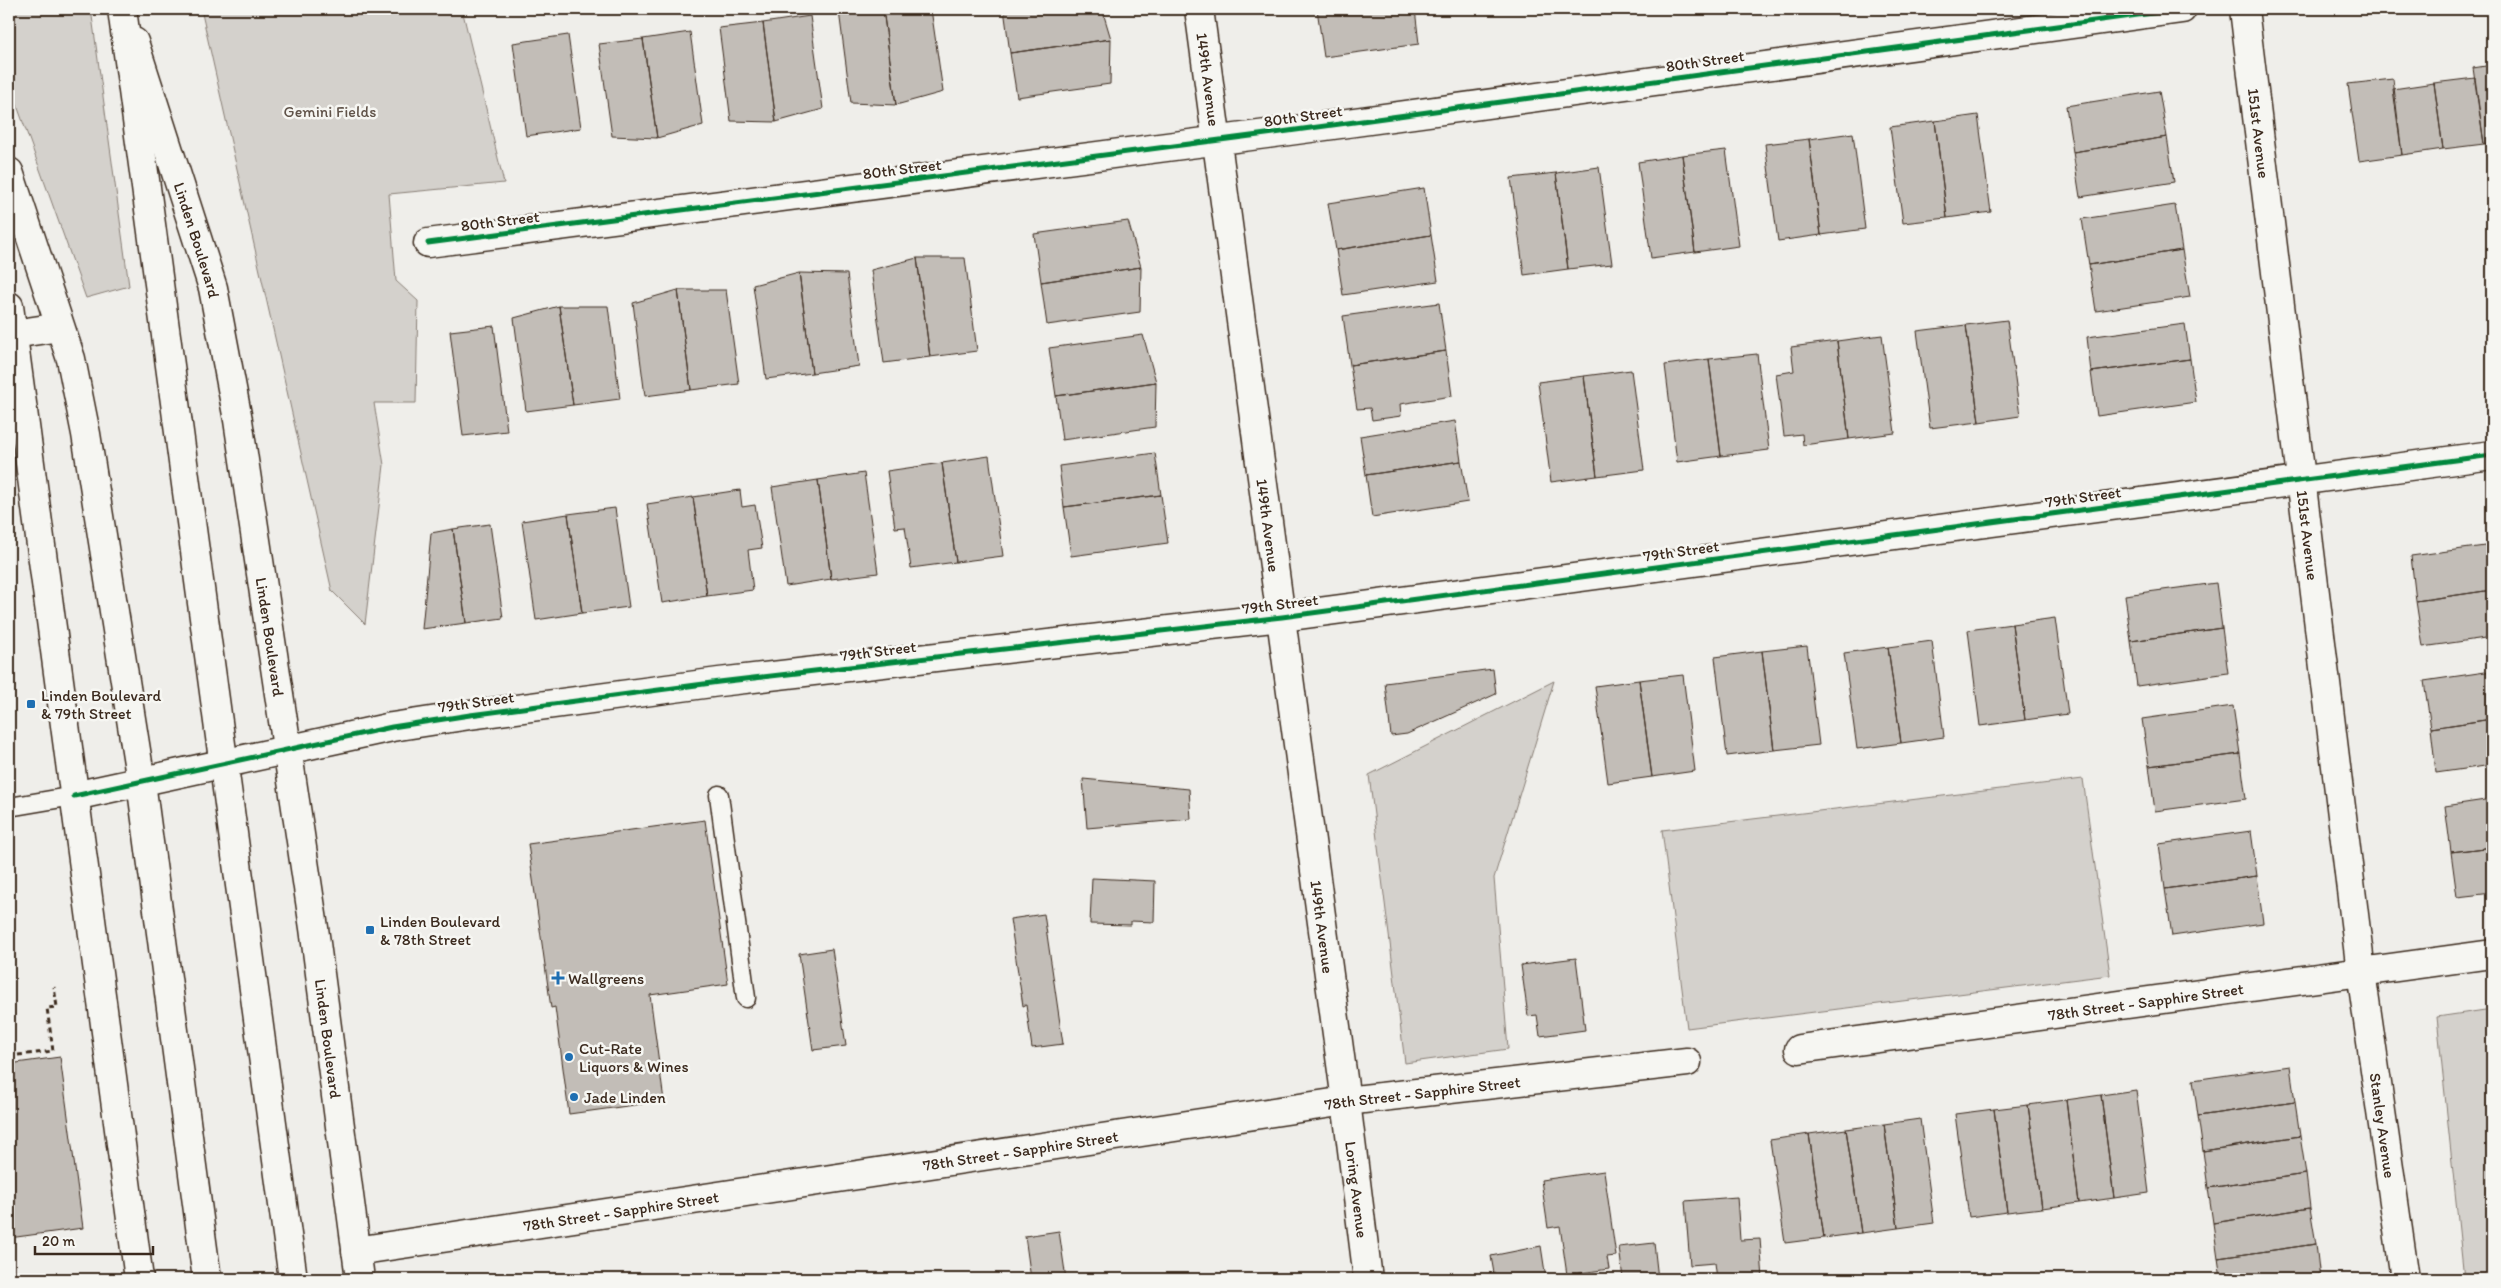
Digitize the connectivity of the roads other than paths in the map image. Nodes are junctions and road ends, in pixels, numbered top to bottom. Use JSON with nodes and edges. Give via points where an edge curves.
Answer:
{"nodes":[{"id":1,"x":123,"y":9,"type":"edge"},
{"id":2,"x":1199,"y":9,"type":"edge"},
{"id":3,"x":2182,"y":9,"type":"edge"},
{"id":4,"x":2244,"y":9,"type":"edge"},
{"id":5,"x":1216,"y":140,"type":"junction"},
{"id":6,"x":9,"y":172,"type":"edge"},
{"id":7,"x":428,"y":243,"type":"dead end"},
{"id":8,"x":9,"y":306,"type":"edge"},
{"id":9,"x":60,"y":327,"type":"junction"},
{"id":10,"x":13,"y":334,"type":"junction"},
{"id":11,"x":2492,"y":455,"type":"edge"},
{"id":12,"x":2302,"y":481,"type":"junction"},
{"id":13,"x":1282,"y":617,"type":"junction"},
{"id":14,"x":288,"y":749,"type":"junction"},
{"id":15,"x":222,"y":764,"type":"junction"},
{"id":16,"x":141,"y":782,"type":"junction"},
{"id":17,"x":719,"y":795,"type":"dead end"},
{"id":18,"x":74,"y":796,"type":"junction"},
{"id":19,"x":9,"y":807,"type":"edge"},
{"id":20,"x":2492,"y":954,"type":"edge"},
{"id":21,"x":2362,"y":972,"type":"junction"},
{"id":22,"x":746,"y":998,"type":"dead end"},
{"id":23,"x":1800,"y":1049,"type":"dead end"},
{"id":24,"x":1687,"y":1062,"type":"dead end"},
{"id":25,"x":1346,"y":1101,"type":"junction"},
{"id":26,"x":356,"y":1251,"type":"junction"},
{"id":27,"x":139,"y":1279,"type":"edge"},
{"id":28,"x":207,"y":1279,"type":"edge"},
{"id":29,"x":293,"y":1279,"type":"edge"},
{"id":30,"x":360,"y":1279,"type":"edge"},
{"id":31,"x":1368,"y":1279,"type":"edge"},
{"id":32,"x":2405,"y":1279,"type":"edge"}],
"edges":[{"from":1,"to":14,"type":"main road","name":"Linden Boulevard","via":[[213,288],[238,420]]},
{"from":1,"to":15,"type":"main road","name":"Linden Boulevard"},
{"from":2,"to":5,"type":"main road","name":"149th Avenue"},
{"from":3,"to":5,"type":"main road","name":"80th Street"},
{"from":4,"to":12,"type":"main road","name":"151st Avenue"},
{"from":5,"to":7,"type":"main road","name":"80th Street"},
{"from":5,"to":13,"type":"main road","name":"149th Avenue"},
{"from":6,"to":9,"type":"main road"},
{"from":8,"to":10,"type":"main road"},
{"from":9,"to":10,"type":"main road"},
{"from":9,"to":16,"type":"main road","via":[[71,359],[86,434]]},
{"from":10,"to":18,"type":"main road"},
{"from":11,"to":12,"type":"main road","name":"79th Street"},
{"from":12,"to":13,"type":"main road","name":"79th Street"},
{"from":12,"to":21,"type":"main road","name":"151st Avenue"},
{"from":13,"to":14,"type":"main road","name":"79th Street","via":[[700,684],[392,727]]},
{"from":13,"to":25,"type":"main road","name":"149th Avenue"},
{"from":14,"to":15,"type":"main road","name":"79th Street"},
{"from":14,"to":26,"type":"main road","name":"Linden Boulevard"},
{"from":15,"to":16,"type":"main road","name":"79th Street"},
{"from":15,"to":29,"type":"main road","name":"Linden Boulevard"},
{"from":16,"to":18,"type":"main road","name":"79th Street"},
{"from":16,"to":28,"type":"main road"},
{"from":17,"to":22,"type":"lane"},
{"from":18,"to":19,"type":"lane","name":"79th Street"},
{"from":18,"to":27,"type":"main road"},
{"from":20,"to":21,"type":"main road","name":"78th Street - Sapphire Street"},
{"from":21,"to":23,"type":"main road","name":"78th Street - Sapphire Street"},
{"from":21,"to":32,"type":"main road","name":"Stanley Avenue"},
{"from":24,"to":25,"type":"main road","name":"78th Street - Sapphire Street"},
{"from":25,"to":26,"type":"main road","name":"78th Street - Sapphire Street"},
{"from":25,"to":31,"type":"main road","name":"Loring Avenue"},
{"from":26,"to":30,"type":"main road","name":"Linden Boulevard"}]}
